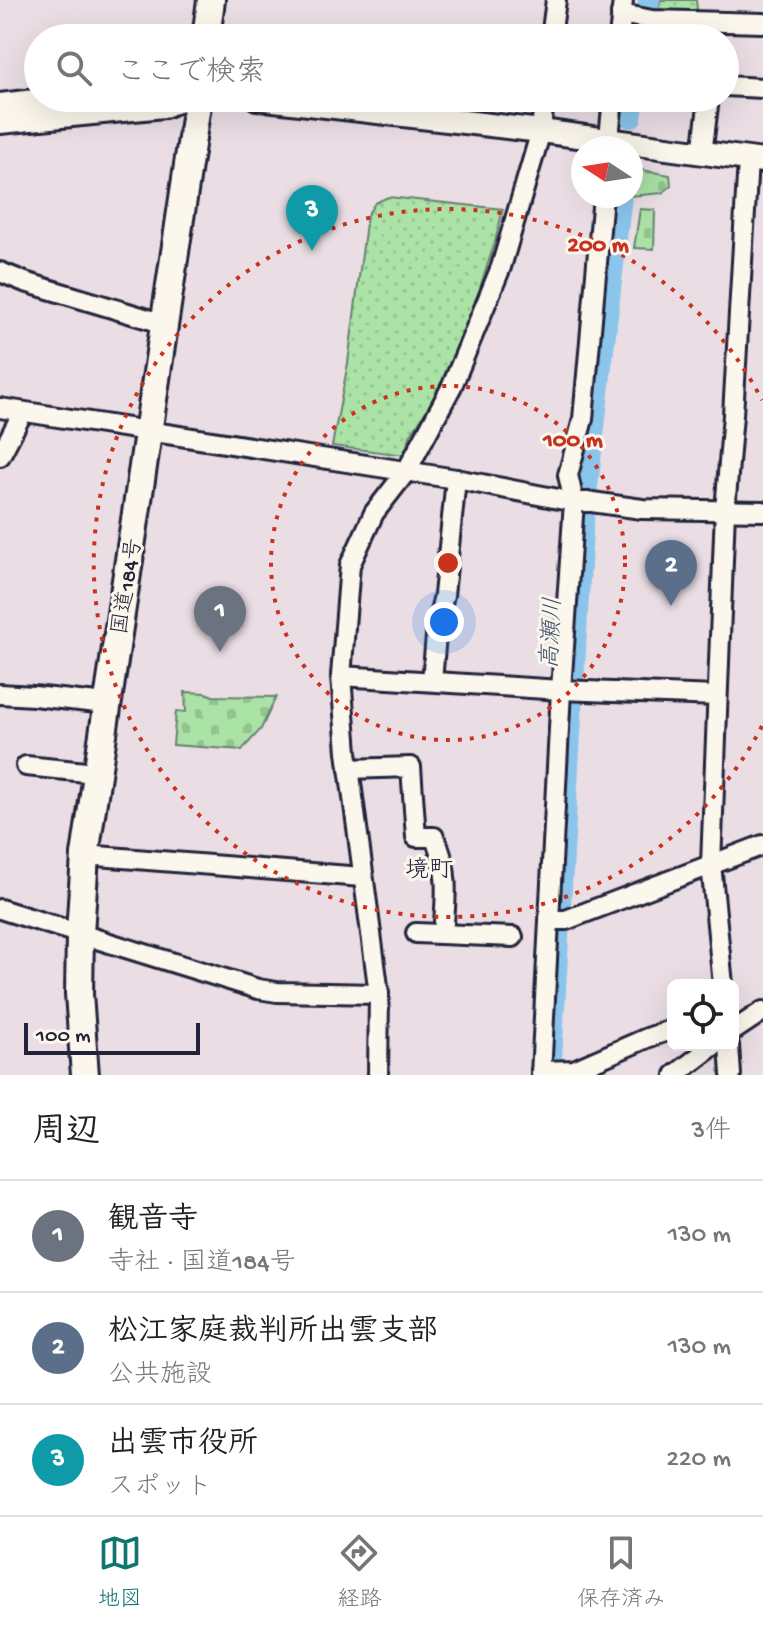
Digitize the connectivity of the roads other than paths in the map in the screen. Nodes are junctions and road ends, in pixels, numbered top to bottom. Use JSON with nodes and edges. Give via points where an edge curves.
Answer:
{"nodes":[{"id":1,"x":211,"y":0,"type":"edge"},
{"id":2,"x":556,"y":0,"type":"edge"},
{"id":3,"x":622,"y":7,"type":"edge"},
{"id":4,"x":763,"y":23,"type":"edge"},
{"id":5,"x":208,"y":24,"type":"edge"},
{"id":6,"x":553,"y":24,"type":"edge"},
{"id":7,"x":678,"y":24,"type":"edge"},
{"id":8,"x":739,"y":27,"type":"edge"},
{"id":9,"x":739,"y":87,"type":"edge"},
{"id":10,"x":763,"y":88,"type":"edge"},
{"id":11,"x":24,"y":102,"type":"edge"},
{"id":12,"x":0,"y":105,"type":"edge"},
{"id":13,"x":102,"y":112,"type":"edge"},
{"id":14,"x":196,"y":112,"type":"edge"},
{"id":15,"x":377,"y":112,"type":"edge"},
{"id":16,"x":543,"y":112,"type":"edge"},
{"id":17,"x":612,"y":112,"type":"edge"},
{"id":18,"x":707,"y":112,"type":"edge"},
{"id":19,"x":0,"y":122,"type":"edge"},
{"id":20,"x":541,"y":131,"type":"junction"},
{"id":21,"x":609,"y":136,"type":"edge"},
{"id":22,"x":571,"y":137,"type":"edge"},
{"id":23,"x":643,"y":148,"type":"edge"},
{"id":24,"x":702,"y":154,"type":"junction"},
{"id":25,"x":756,"y":161,"type":"edge"},
{"id":26,"x":602,"y":208,"type":"edge"},
{"id":27,"x":0,"y":272,"type":"edge"},
{"id":28,"x":165,"y":324,"type":"junction"},
{"id":29,"x":0,"y":408,"type":"edge"},
{"id":30,"x":23,"y":412,"type":"junction"},
{"id":31,"x":150,"y":431,"type":"junction"},
{"id":32,"x":0,"y":456,"type":"edge"},
{"id":33,"x":406,"y":472,"type":"junction"},
{"id":34,"x":456,"y":479,"type":"junction"},
{"id":35,"x":574,"y":502,"type":"junction"},
{"id":36,"x":725,"y":510,"type":"junction"},
{"id":37,"x":763,"y":511,"type":"edge"},
{"id":38,"x":341,"y":676,"type":"junction"},
{"id":39,"x":432,"y":681,"type":"junction"},
{"id":40,"x":561,"y":690,"type":"junction"},
{"id":41,"x":0,"y":694,"type":"edge"},
{"id":42,"x":717,"y":696,"type":"junction"},
{"id":43,"x":106,"y":704,"type":"junction"},
{"id":44,"x":26,"y":766,"type":"dead end"},
{"id":45,"x":349,"y":769,"type":"junction"},
{"id":46,"x":96,"y":773,"type":"junction"},
{"id":47,"x":763,"y":845,"type":"edge"},
{"id":48,"x":85,"y":855,"type":"junction"},
{"id":49,"x":711,"y":864,"type":"junction"},
{"id":50,"x":362,"y":877,"type":"junction"},
{"id":51,"x":0,"y":909,"type":"edge"},
{"id":52,"x":550,"y":920,"type":"junction"},
{"id":53,"x":416,"y":933,"type":"dead end"},
{"id":54,"x":443,"y":933,"type":"junction"},
{"id":55,"x":80,"y":934,"type":"junction"},
{"id":56,"x":513,"y":937,"type":"dead end"},
{"id":57,"x":722,"y":979,"type":"edge"},
{"id":58,"x":379,"y":994,"type":"junction"},
{"id":59,"x":763,"y":1011,"type":"edge"},
{"id":60,"x":739,"y":1027,"type":"edge"},
{"id":61,"x":667,"y":1031,"type":"edge"},
{"id":62,"x":706,"y":1051,"type":"edge"},
{"id":63,"x":729,"y":1051,"type":"edge"},
{"id":64,"x":541,"y":1073,"type":"edge"},
{"id":65,"x":85,"y":1075,"type":"edge"},
{"id":66,"x":378,"y":1075,"type":"edge"},
{"id":67,"x":675,"y":1075,"type":"edge"},
{"id":68,"x":731,"y":1075,"type":"edge"}],
"edges":[{"from":1,"to":5,"type":"highway"},
{"from":2,"to":6,"type":"street"},
{"from":3,"to":7,"type":"street"},
{"from":4,"to":8,"type":"street"},
{"from":9,"to":10,"type":"street"},
{"from":11,"to":12,"type":"main road"},
{"from":13,"to":19,"type":"main road"},
{"from":14,"to":28,"type":"highway","name":"国道184号"},
{"from":15,"to":20,"type":"main road"},
{"from":16,"to":20,"type":"street"},
{"from":17,"to":21,"type":"street"},
{"from":18,"to":24,"type":"street"},
{"from":20,"to":22,"type":"main road"},
{"from":20,"to":33,"type":"street","via":[[501,267],[452,386]]},
{"from":23,"to":24,"type":"main road"},
{"from":24,"to":25,"type":"main road"},
{"from":25,"to":36,"type":"street"},
{"from":26,"to":35,"type":"street","via":[[583,419],[568,475]]},
{"from":27,"to":28,"type":"street"},
{"from":28,"to":31,"type":"highway","name":"国道184号"},
{"from":29,"to":30,"type":"street"},
{"from":30,"to":31,"type":"street"},
{"from":30,"to":32,"type":"street"},
{"from":31,"to":33,"type":"street"},
{"from":31,"to":43,"type":"highway","name":"国道184号"},
{"from":33,"to":34,"type":"street"},
{"from":33,"to":38,"type":"street","via":[[374,513],[350,565]]},
{"from":34,"to":35,"type":"street"},
{"from":34,"to":39,"type":"street"},
{"from":35,"to":36,"type":"street"},
{"from":35,"to":40,"type":"street"},
{"from":36,"to":37,"type":"street"},
{"from":36,"to":42,"type":"street"},
{"from":38,"to":39,"type":"street"},
{"from":38,"to":45,"type":"street"},
{"from":39,"to":40,"type":"street"},
{"from":40,"to":42,"type":"street"},
{"from":40,"to":52,"type":"street"},
{"from":41,"to":43,"type":"street"},
{"from":42,"to":49,"type":"street"},
{"from":43,"to":46,"type":"highway","name":"国道184号"},
{"from":44,"to":46,"type":"street"},
{"from":45,"to":50,"type":"street"},
{"from":45,"to":54,"type":"street","via":[[411,767],[416,837],[434,837],[447,883]]},
{"from":46,"to":48,"type":"highway","name":"国道184号"},
{"from":47,"to":49,"type":"street"},
{"from":48,"to":50,"type":"street"},
{"from":48,"to":55,"type":"highway","name":"国道184号"},
{"from":49,"to":52,"type":"street","via":[[566,920]]},
{"from":49,"to":57,"type":"street"},
{"from":50,"to":58,"type":"street"},
{"from":51,"to":55,"type":"street"},
{"from":52,"to":64,"type":"street"},
{"from":53,"to":54,"type":"street"},
{"from":54,"to":56,"type":"street"},
{"from":55,"to":58,"type":"street","via":[[258,989]]},
{"from":55,"to":65,"type":"highway","name":"国道184号"},
{"from":58,"to":66,"type":"street"},
{"from":59,"to":60,"type":"street"},
{"from":61,"to":64,"type":"street","via":[[574,1070]]},
{"from":62,"to":67,"type":"street"},
{"from":63,"to":68,"type":"street"}]}
